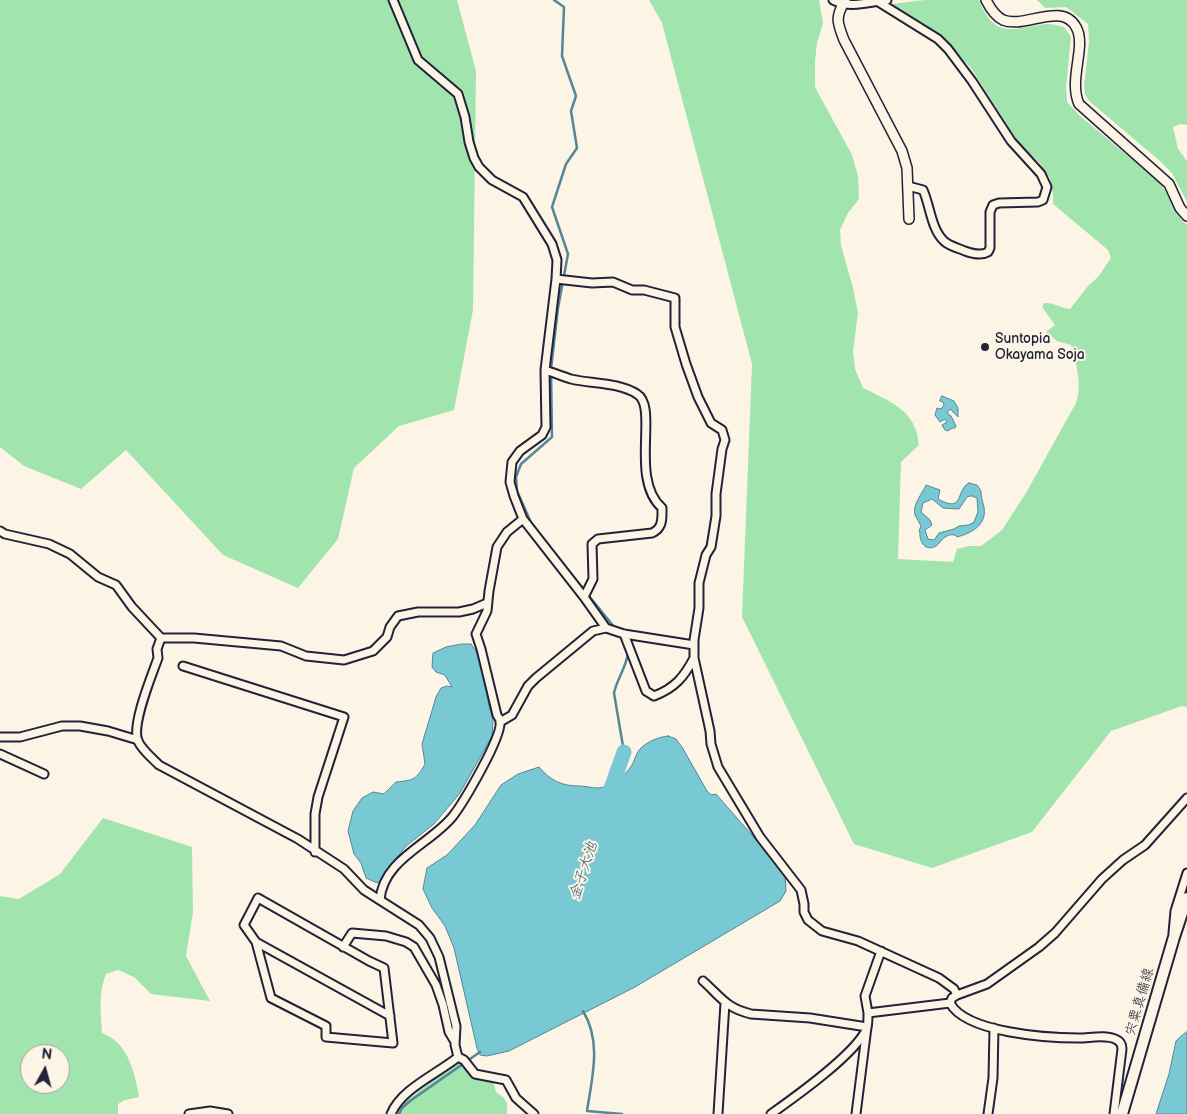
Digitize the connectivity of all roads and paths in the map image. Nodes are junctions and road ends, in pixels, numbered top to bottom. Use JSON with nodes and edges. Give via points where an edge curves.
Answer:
{"nodes":[{"id":1,"x":392,"y":0,"type":"edge"},
{"id":2,"x":833,"y":0,"type":"edge"},
{"id":3,"x":887,"y":0,"type":"edge"},
{"id":4,"x":986,"y":0,"type":"edge"},
{"id":5,"x":877,"y":1,"type":"edge"},
{"id":6,"x":843,"y":2,"type":"edge"},
{"id":7,"x":908,"y":186,"type":"junction"},
{"id":8,"x":1187,"y":216,"type":"edge"},
{"id":9,"x":909,"y":219,"type":"dead end"},
{"id":10,"x":556,"y":280,"type":"junction"},
{"id":11,"x":545,"y":370,"type":"junction"},
{"id":12,"x":523,"y":519,"type":"junction"},
{"id":13,"x":0,"y":531,"type":"edge"},
{"id":14,"x":584,"y":597,"type":"junction"},
{"id":15,"x":487,"y":603,"type":"junction"},
{"id":16,"x":606,"y":628,"type":"junction"},
{"id":17,"x":624,"y":634,"type":"junction"},
{"id":18,"x":161,"y":638,"type":"junction"},
{"id":19,"x":694,"y":645,"type":"junction"},
{"id":20,"x":694,"y":658,"type":"junction"},
{"id":21,"x":183,"y":666,"type":"dead end"},
{"id":22,"x":500,"y":722,"type":"junction"},
{"id":23,"x":0,"y":737,"type":"edge"},
{"id":24,"x":138,"y":740,"type":"junction"},
{"id":25,"x":0,"y":754,"type":"edge"},
{"id":26,"x":44,"y":774,"type":"dead end"},
{"id":27,"x":1187,"y":798,"type":"edge"},
{"id":28,"x":315,"y":852,"type":"junction"},
{"id":29,"x":1187,"y":873,"type":"edge"},
{"id":30,"x":1187,"y":898,"type":"edge"},
{"id":31,"x":380,"y":900,"type":"junction"},
{"id":32,"x":1174,"y":937,"type":"junction"},
{"id":33,"x":256,"y":942,"type":"junction"},
{"id":34,"x":344,"y":948,"type":"junction"},
{"id":35,"x":882,"y":951,"type":"junction"},
{"id":36,"x":703,"y":981,"type":"dead end"},
{"id":37,"x":957,"y":995,"type":"junction"},
{"id":38,"x":725,"y":1003,"type":"junction"},
{"id":39,"x":950,"y":1003,"type":"junction"},
{"id":40,"x":868,"y":1013,"type":"junction"},
{"id":41,"x":390,"y":1016,"type":"junction"},
{"id":42,"x":867,"y":1027,"type":"junction"},
{"id":43,"x":994,"y":1028,"type":"junction"},
{"id":44,"x":455,"y":1042,"type":"junction"},
{"id":45,"x":458,"y":1057,"type":"junction"},
{"id":46,"x":189,"y":1114,"type":"edge"},
{"id":47,"x":228,"y":1114,"type":"edge"},
{"id":48,"x":391,"y":1114,"type":"edge"},
{"id":49,"x":534,"y":1114,"type":"edge"},
{"id":50,"x":718,"y":1114,"type":"edge"},
{"id":51,"x":770,"y":1114,"type":"edge"},
{"id":52,"x":856,"y":1114,"type":"edge"},
{"id":53,"x":988,"y":1114,"type":"edge"},
{"id":54,"x":1114,"y":1114,"type":"edge"},
{"id":55,"x":1122,"y":1114,"type":"edge"}],
"edges":[{"from":1,"to":10,"type":"street","via":[[418,60],[458,94],[469,142],[479,167],[492,180],[522,197],[552,244]]},
{"from":2,"to":6,"type":"street"},
{"from":3,"to":5,"type":"street"},
{"from":4,"to":8,"type":"street","via":[[1002,20],[1012,22],[1056,15],[1072,21],[1079,38],[1074,85],[1079,104],[1169,184]]},
{"from":5,"to":6,"type":"street","via":[[858,5]]},
{"from":5,"to":7,"type":"street","via":[[938,39],[948,49],[1010,141],[1041,174],[1047,187],[1043,200],[1038,202],[993,205],[990,212],[990,248],[984,255],[944,241],[932,220],[923,190]]},
{"from":6,"to":7,"type":"street","via":[[837,23],[902,150]]},
{"from":7,"to":9,"type":"street"},
{"from":10,"to":11,"type":"street"},
{"from":10,"to":19,"type":"street","via":[[613,282],[632,290],[675,298],[675,327],[695,389],[711,423],[722,430],[725,440],[711,547],[699,583]]},
{"from":11,"to":12,"type":"street","via":[[546,427],[542,435],[520,451],[512,462],[510,482]]},
{"from":11,"to":14,"type":"street","via":[[571,379],[626,389],[644,401],[647,424],[645,463],[651,495],[662,508],[662,523],[659,530],[598,539],[592,544],[593,579]]},
{"from":12,"to":14,"type":"street"},
{"from":12,"to":15,"type":"street","via":[[507,532],[497,547]]},
{"from":13,"to":18,"type":"street","via":[[49,544],[70,554],[98,577],[116,585]]},
{"from":14,"to":16,"type":"street"},
{"from":15,"to":18,"type":"street","via":[[458,612],[418,612],[398,616],[387,637],[373,651],[344,660],[306,656],[281,646]]},
{"from":15,"to":22,"type":"street","via":[[487,611],[476,634]]},
{"from":16,"to":17,"type":"street"},
{"from":16,"to":22,"type":"street","via":[[593,631],[552,664],[528,686],[512,715]]},
{"from":17,"to":19,"type":"street"},
{"from":17,"to":20,"type":"street","via":[[646,691],[654,696],[684,676]]},
{"from":18,"to":24,"type":"street","via":[[158,658],[138,718]]},
{"from":19,"to":20,"type":"street"},
{"from":20,"to":35,"type":"street","via":[[718,767],[760,837],[801,890],[808,920],[822,931]]},
{"from":21,"to":28,"type":"street","via":[[344,717],[318,797]]},
{"from":22,"to":31,"type":"street","via":[[491,752],[453,816],[398,863],[381,890]]},
{"from":23,"to":24,"type":"street","via":[[20,737],[62,726],[80,726]]},
{"from":24,"to":28,"type":"street","via":[[159,765],[298,839]]},
{"from":25,"to":26,"type":"street"},
{"from":27,"to":37,"type":"street","via":[[1145,845],[1102,879],[1039,947],[987,984]]},
{"from":28,"to":31,"type":"street","via":[[344,869],[364,890]]},
{"from":29,"to":32,"type":"street","via":[[1175,911]]},
{"from":30,"to":32,"type":"main road","name":"宍粟真備線"},
{"from":31,"to":44,"type":"street","via":[[419,925],[430,938],[446,983],[456,1026]]},
{"from":32,"to":55,"type":"main road","name":"宍粟真備線"},
{"from":33,"to":34,"type":"street","via":[[244,925],[258,898]]},
{"from":33,"to":41,"type":"street"},
{"from":33,"to":41,"type":"street","via":[[271,998],[326,1026],[326,1037],[393,1043]]},
{"from":34,"to":41,"type":"street","via":[[384,968]]},
{"from":34,"to":44,"type":"street","via":[[352,933],[386,936],[414,947],[436,985],[449,1032]]},
{"from":35,"to":37,"type":"street","via":[[939,978]]},
{"from":35,"to":40,"type":"street","via":[[865,996]]},
{"from":36,"to":38,"type":"street"},
{"from":37,"to":39,"type":"street"},
{"from":38,"to":42,"type":"street","via":[[751,1014],[810,1018]]},
{"from":38,"to":50,"type":"street"},
{"from":39,"to":40,"type":"street"},
{"from":39,"to":43,"type":"street","via":[[961,1016]]},
{"from":40,"to":42,"type":"street"},
{"from":42,"to":51,"type":"street","via":[[837,1063]]},
{"from":42,"to":52,"type":"street"},
{"from":43,"to":53,"type":"street"},
{"from":43,"to":54,"type":"street","via":[[1048,1037],[1117,1039],[1122,1049]]},
{"from":44,"to":45,"type":"street"},
{"from":45,"to":48,"type":"street","via":[[416,1086],[401,1099]]},
{"from":45,"to":49,"type":"street","via":[[475,1074],[506,1080],[516,1098]]},
{"from":46,"to":47,"type":"street","via":[[210,1111]]}]}
